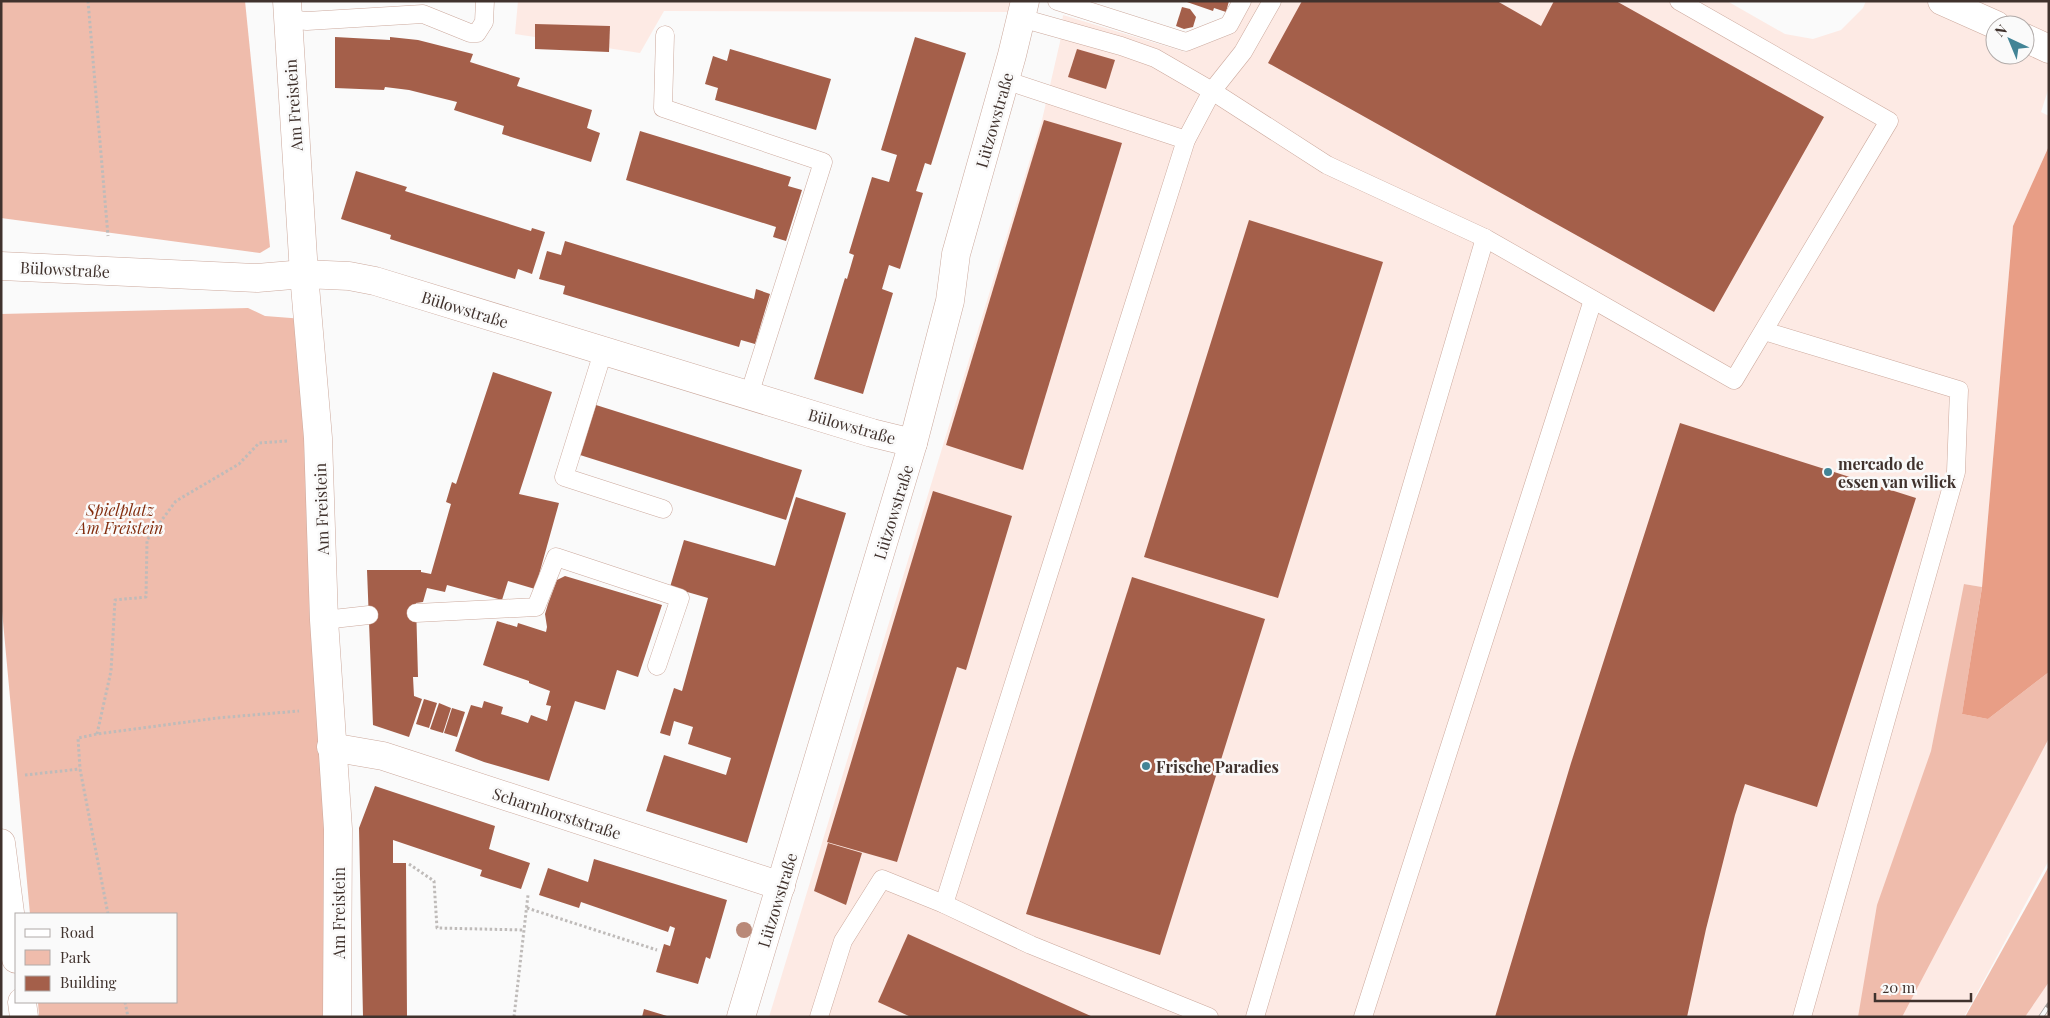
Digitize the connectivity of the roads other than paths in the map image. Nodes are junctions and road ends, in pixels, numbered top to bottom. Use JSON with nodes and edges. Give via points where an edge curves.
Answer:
{"nodes":[{"id":1,"x":485,"y":1,"type":"edge"},
{"id":2,"x":1056,"y":1,"type":"edge"},
{"id":3,"x":1242,"y":1,"type":"edge"},
{"id":4,"x":1272,"y":1,"type":"edge"},
{"id":5,"x":1678,"y":1,"type":"edge"},
{"id":6,"x":1942,"y":1,"type":"edge"},
{"id":7,"x":288,"y":10,"type":"edge"},
{"id":8,"x":1023,"y":10,"type":"edge"},
{"id":9,"x":1985,"y":20,"type":"edge"},
{"id":10,"x":665,"y":35,"type":"dead end"},
{"id":11,"x":2035,"y":42,"type":"edge"},
{"id":12,"x":2049,"y":48,"type":"edge"},
{"id":13,"x":1005,"y":80,"type":"junction"},
{"id":14,"x":1212,"y":91,"type":"junction"},
{"id":15,"x":1186,"y":140,"type":"junction"},
{"id":16,"x":1485,"y":238,"type":"junction"},
{"id":17,"x":1,"y":266,"type":"edge"},
{"id":18,"x":304,"y":274,"type":"junction"},
{"id":19,"x":1593,"y":300,"type":"junction"},
{"id":20,"x":1764,"y":331,"type":"junction"},
{"id":21,"x":603,"y":352,"type":"junction"},
{"id":22,"x":749,"y":395,"type":"junction"},
{"id":23,"x":913,"y":443,"type":"junction"},
{"id":24,"x":663,"y":509,"type":"dead end"},
{"id":25,"x":416,"y":613,"type":"dead end"},
{"id":26,"x":369,"y":615,"type":"dead end"},
{"id":27,"x":324,"y":620,"type":"junction"},
{"id":28,"x":657,"y":666,"type":"dead end"},
{"id":29,"x":332,"y":747,"type":"junction"},
{"id":30,"x":1,"y":843,"type":"edge"},
{"id":31,"x":781,"y":886,"type":"junction"},
{"id":32,"x":944,"y":904,"type":"junction"},
{"id":33,"x":15,"y":951,"type":"edge"},
{"id":34,"x":22,"y":1003,"type":"edge"},
{"id":35,"x":24,"y":1017,"type":"edge"},
{"id":36,"x":337,"y":1017,"type":"edge"},
{"id":37,"x":740,"y":1017,"type":"edge"},
{"id":38,"x":819,"y":1017,"type":"edge"},
{"id":39,"x":1209,"y":1017,"type":"edge"},
{"id":40,"x":1255,"y":1017,"type":"edge"},
{"id":41,"x":1363,"y":1017,"type":"edge"},
{"id":42,"x":1802,"y":1017,"type":"edge"}],
"edges":[{"from":1,"to":7,"type":"lane","via":[[484,22],[476,33],[423,14],[307,21]]},
{"from":2,"to":3,"type":"lane","via":[[1186,42],[1229,25]]},
{"from":4,"to":14,"type":"lane","via":[[1243,52]]},
{"from":5,"to":20,"type":"lane","via":[[1889,121]]},
{"from":6,"to":9,"type":"street"},
{"from":7,"to":18,"type":"street","name":"Am Freistein"},
{"from":8,"to":13,"type":"street","name":"Lützowstraße"},
{"from":8,"to":14,"type":"lane","via":[[1155,58]]},
{"from":10,"to":22,"type":"lane","via":[[663,108],[823,162]]},
{"from":11,"to":12,"type":"street"},
{"from":13,"to":15,"type":"lane"},
{"from":13,"to":23,"type":"street","name":"Lützowstraße","via":[[956,254],[950,301]]},
{"from":14,"to":15,"type":"lane"},
{"from":14,"to":16,"type":"lane","via":[[1327,165]]},
{"from":15,"to":32,"type":"lane"},
{"from":16,"to":19,"type":"lane"},
{"from":16,"to":40,"type":"lane"},
{"from":17,"to":18,"type":"street","name":"Bülowstraße","via":[[257,278]]},
{"from":18,"to":21,"type":"street","name":"Bülowstraße","via":[[375,280]]},
{"from":18,"to":27,"type":"street","name":"Am Freistein","via":[[318,438]]},
{"from":19,"to":20,"type":"lane","via":[[1734,380]]},
{"from":19,"to":41,"type":"lane"},
{"from":20,"to":42,"type":"lane","via":[[1959,390],[1956,472]]},
{"from":21,"to":22,"type":"street","name":"Bülowstraße"},
{"from":21,"to":24,"type":"lane","via":[[564,477]]},
{"from":22,"to":23,"type":"street","name":"Bülowstraße","via":[[872,434]]},
{"from":23,"to":31,"type":"street","name":"Lützowstraße"},
{"from":25,"to":28,"type":"lane","via":[[536,607],[556,557],[680,598]]},
{"from":26,"to":27,"type":"lane"},
{"from":27,"to":29,"type":"street","name":"Am Freistein"},
{"from":29,"to":31,"type":"street","name":"Scharnhorststraße","via":[[383,756]]},
{"from":29,"to":36,"type":"street","name":"Am Freistein","via":[[338,829]]},
{"from":30,"to":33,"type":"street"},
{"from":31,"to":37,"type":"street","name":"Lützowstraße"},
{"from":32,"to":38,"type":"lane","via":[[882,879],[843,941]]},
{"from":32,"to":39,"type":"lane","via":[[1031,945]]},
{"from":34,"to":35,"type":"street"}]}
